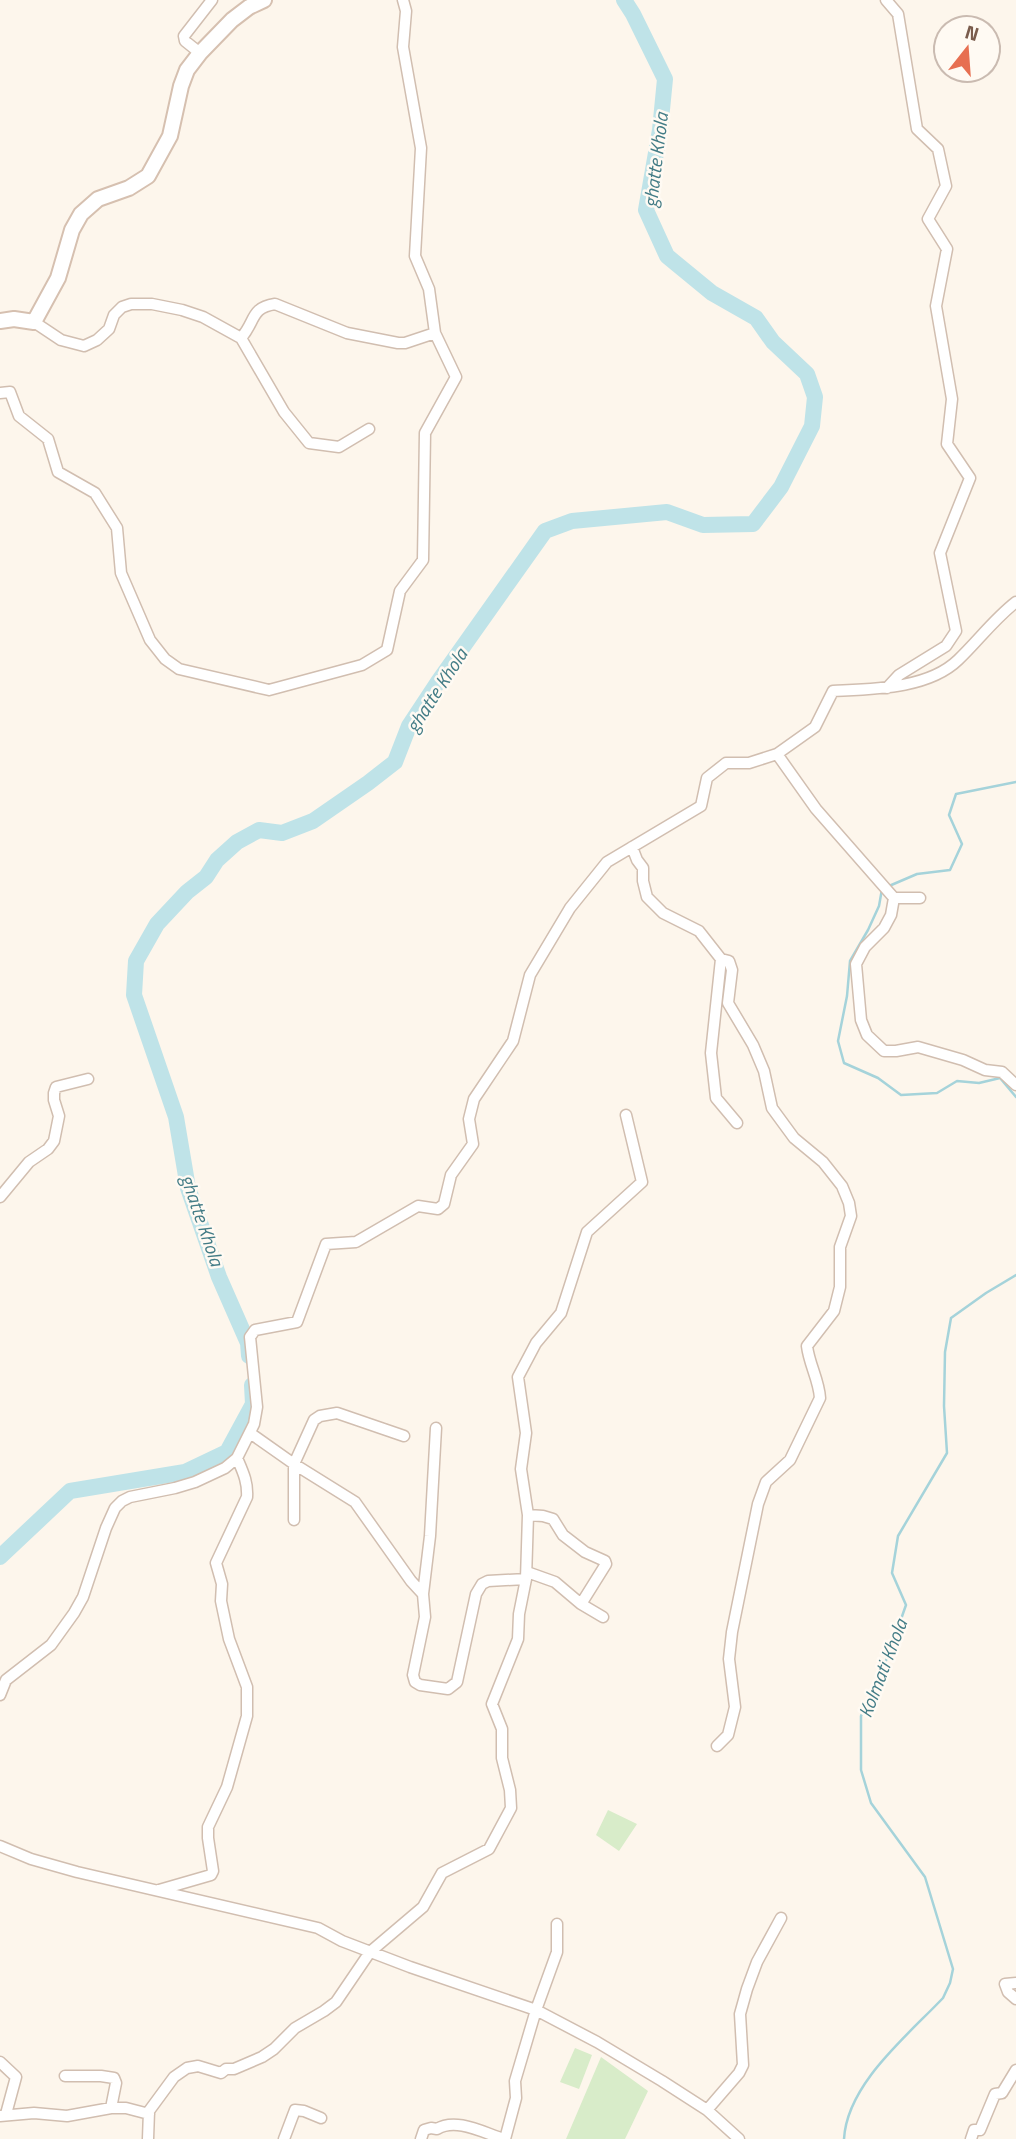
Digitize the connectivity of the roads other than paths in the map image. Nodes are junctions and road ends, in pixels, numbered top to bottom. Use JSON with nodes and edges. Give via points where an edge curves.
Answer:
{"nodes":[{"id":1,"x":212,"y":0,"type":"edge"},
{"id":2,"x":264,"y":0,"type":"edge"},
{"id":3,"x":403,"y":0,"type":"edge"},
{"id":4,"x":886,"y":0,"type":"edge"},
{"id":5,"x":200,"y":53,"type":"junction"},
{"id":6,"x":0,"y":321,"type":"edge"},
{"id":7,"x":34,"y":322,"type":"junction"},
{"id":8,"x":435,"y":332,"type":"junction"},
{"id":9,"x":241,"y":338,"type":"junction"},
{"id":10,"x":0,"y":393,"type":"edge"},
{"id":11,"x":369,"y":429,"type":"dead end"},
{"id":12,"x":1016,"y":602,"type":"edge"},
{"id":13,"x":887,"y":688,"type":"junction"},
{"id":14,"x":777,"y":754,"type":"junction"},
{"id":15,"x":632,"y":847,"type":"junction"},
{"id":16,"x":894,"y":898,"type":"junction"},
{"id":17,"x":920,"y":898,"type":"dead end"},
{"id":18,"x":721,"y":959,"type":"junction"},
{"id":19,"x":88,"y":1079,"type":"dead end"},
{"id":20,"x":1016,"y":1086,"type":"edge"},
{"id":21,"x":626,"y":1115,"type":"dead end"},
{"id":22,"x":737,"y":1123,"type":"dead end"},
{"id":23,"x":0,"y":1197,"type":"edge"},
{"id":24,"x":436,"y":1428,"type":"dead end"},
{"id":25,"x":250,"y":1433,"type":"junction"},
{"id":26,"x":404,"y":1436,"type":"dead end"},
{"id":27,"x":237,"y":1458,"type":"junction"},
{"id":28,"x":293,"y":1464,"type":"junction"},
{"id":29,"x":528,"y":1515,"type":"junction"},
{"id":30,"x":293,"y":1520,"type":"dead end"},
{"id":31,"x":526,"y":1575,"type":"junction"},
{"id":32,"x":423,"y":1594,"type":"junction"},
{"id":33,"x":580,"y":1604,"type":"junction"},
{"id":34,"x":603,"y":1617,"type":"dead end"},
{"id":35,"x":0,"y":1695,"type":"edge"},
{"id":36,"x":717,"y":1746,"type":"dead end"},
{"id":37,"x":0,"y":1846,"type":"edge"},
{"id":38,"x":156,"y":1891,"type":"junction"},
{"id":39,"x":781,"y":1918,"type":"dead end"},
{"id":40,"x":557,"y":1924,"type":"dead end"},
{"id":41,"x":370,"y":1952,"type":"junction"},
{"id":42,"x":1016,"y":1983,"type":"edge"},
{"id":43,"x":1016,"y":1999,"type":"edge"},
{"id":44,"x":536,"y":2010,"type":"junction"},
{"id":45,"x":0,"y":2062,"type":"edge"},
{"id":46,"x":1016,"y":2070,"type":"edge"},
{"id":47,"x":65,"y":2076,"type":"dead end"},
{"id":48,"x":0,"y":2094,"type":"edge"},
{"id":49,"x":11,"y":2098,"type":"junction"},
{"id":50,"x":111,"y":2108,"type":"junction"},
{"id":51,"x":707,"y":2110,"type":"junction"},
{"id":52,"x":149,"y":2114,"type":"junction"},
{"id":53,"x":3,"y":2115,"type":"edge"},
{"id":54,"x":321,"y":2118,"type":"dead end"},
{"id":55,"x":148,"y":2139,"type":"edge"},
{"id":56,"x":284,"y":2139,"type":"edge"},
{"id":57,"x":421,"y":2139,"type":"edge"},
{"id":58,"x":504,"y":2139,"type":"edge"},
{"id":59,"x":738,"y":2139,"type":"edge"},
{"id":60,"x":971,"y":2139,"type":"edge"}],
"edges":[{"from":1,"to":5,"type":"street","via":[[184,36]]},
{"from":2,"to":5,"type":"street","via":[[232,20]]},
{"from":3,"to":8,"type":"street","via":[[403,47],[421,148],[415,256],[429,289]]},
{"from":4,"to":13,"type":"street","via":[[898,13],[917,130],[938,149],[946,186],[928,219],[947,250],[936,306],[951,398],[947,444],[970,478],[940,553],[956,631],[946,646],[899,675]]},
{"from":5,"to":7,"type":"street","via":[[187,70],[170,136],[148,176],[98,199],[80,214],[58,278]]},
{"from":6,"to":7,"type":"street"},
{"from":7,"to":9,"type":"street","via":[[61,340],[84,346],[109,329],[122,307],[152,304],[203,317]]},
{"from":8,"to":9,"type":"street","via":[[398,343],[347,333],[275,304],[256,313]]},
{"from":8,"to":10,"type":"street","via":[[456,377],[425,433],[423,560],[400,592],[387,650],[362,665],[269,690],[179,669],[165,659],[150,640],[121,573],[117,528],[95,493],[58,472],[48,439],[19,416],[10,392]]},
{"from":9,"to":11,"type":"street","via":[[284,412],[309,443],[339,447]]},
{"from":12,"to":13,"type":"street","via":[[956,663],[931,677]]},
{"from":13,"to":14,"type":"street","via":[[833,691],[815,727]]},
{"from":14,"to":15,"type":"street","via":[[749,763],[726,762],[707,778],[701,806]]},
{"from":14,"to":16,"type":"street","via":[[816,809]]},
{"from":15,"to":18,"type":"street","via":[[643,869],[647,897],[663,913],[699,932]]},
{"from":15,"to":25,"type":"street","via":[[607,862],[570,908],[530,975],[513,1041],[474,1099],[469,1119],[473,1144],[451,1175],[444,1204],[438,1209],[418,1206],[356,1241],[327,1244],[297,1322],[255,1330],[250,1337],[257,1407]]},
{"from":16,"to":17,"type":"street"},
{"from":16,"to":20,"type":"street","via":[[884,928],[856,964],[861,1020],[867,1035],[884,1051],[918,1047],[1002,1072]]},
{"from":18,"to":22,"type":"street","via":[[710,1053],[716,1098]]},
{"from":18,"to":36,"type":"street","via":[[729,961],[732,970],[728,1003],[764,1071],[772,1108],[794,1138],[823,1162],[842,1186],[851,1216],[840,1247],[835,1311],[807,1346],[820,1398],[790,1460],[766,1482],[758,1504],[729,1659],[735,1707],[728,1735]]},
{"from":19,"to":23,"type":"street","via":[[56,1087],[59,1116],[54,1140]]},
{"from":21,"to":29,"type":"street","via":[[642,1182],[587,1232],[561,1313],[536,1343],[518,1377],[526,1433],[521,1469]]},
{"from":24,"to":32,"type":"street"},
{"from":25,"to":27,"type":"street"},
{"from":25,"to":28,"type":"street"},
{"from":26,"to":28,"type":"street","via":[[337,1413],[320,1416]]},
{"from":27,"to":35,"type":"street","via":[[195,1482],[121,1501],[110,1518],[74,1614],[51,1645],[6,1680]]},
{"from":27,"to":38,"type":"street","via":[[248,1486],[247,1497],[216,1563],[229,1639],[247,1687],[247,1716],[228,1787],[208,1827],[211,1875]]},
{"from":28,"to":30,"type":"street"},
{"from":28,"to":32,"type":"street","via":[[355,1503]]},
{"from":29,"to":31,"type":"street"},
{"from":29,"to":33,"type":"street","via":[[553,1519],[563,1535],[605,1561]]},
{"from":31,"to":32,"type":"street","via":[[482,1584],[457,1682],[448,1689],[420,1685],[413,1679],[425,1617]]},
{"from":31,"to":33,"type":"street","via":[[555,1582]]},
{"from":31,"to":41,"type":"street","via":[[517,1639],[492,1704],[502,1729],[511,1808],[489,1849],[442,1873],[415,1916]]},
{"from":33,"to":34,"type":"street"},
{"from":37,"to":38,"type":"street","via":[[31,1859]]},
{"from":38,"to":41,"type":"street","via":[[318,1928]]},
{"from":39,"to":51,"type":"street","via":[[758,1962],[740,2014],[743,2065]]},
{"from":40,"to":44,"type":"street","via":[[557,1952]]},
{"from":41,"to":44,"type":"street"},
{"from":41,"to":52,"type":"street","via":[[336,2002],[295,2028],[274,2049],[221,2073],[187,2068],[174,2077]]},
{"from":42,"to":43,"type":"street","via":[[1005,1984]]},
{"from":44,"to":51,"type":"street"},
{"from":44,"to":58,"type":"street"},
{"from":45,"to":49,"type":"street","via":[[16,2077]]},
{"from":46,"to":60,"type":"street","via":[[1002,2093],[995,2094],[980,2130],[974,2130]]},
{"from":47,"to":50,"type":"street","via":[[117,2080]]},
{"from":48,"to":49,"type":"street"},
{"from":49,"to":53,"type":"street"},
{"from":50,"to":52,"type":"street"},
{"from":50,"to":53,"type":"street","via":[[67,2116]]},
{"from":51,"to":59,"type":"street"},
{"from":52,"to":55,"type":"street"},
{"from":54,"to":56,"type":"street","via":[[295,2110]]},
{"from":57,"to":58,"type":"street","via":[[424,2130],[455,2123]]}]}
